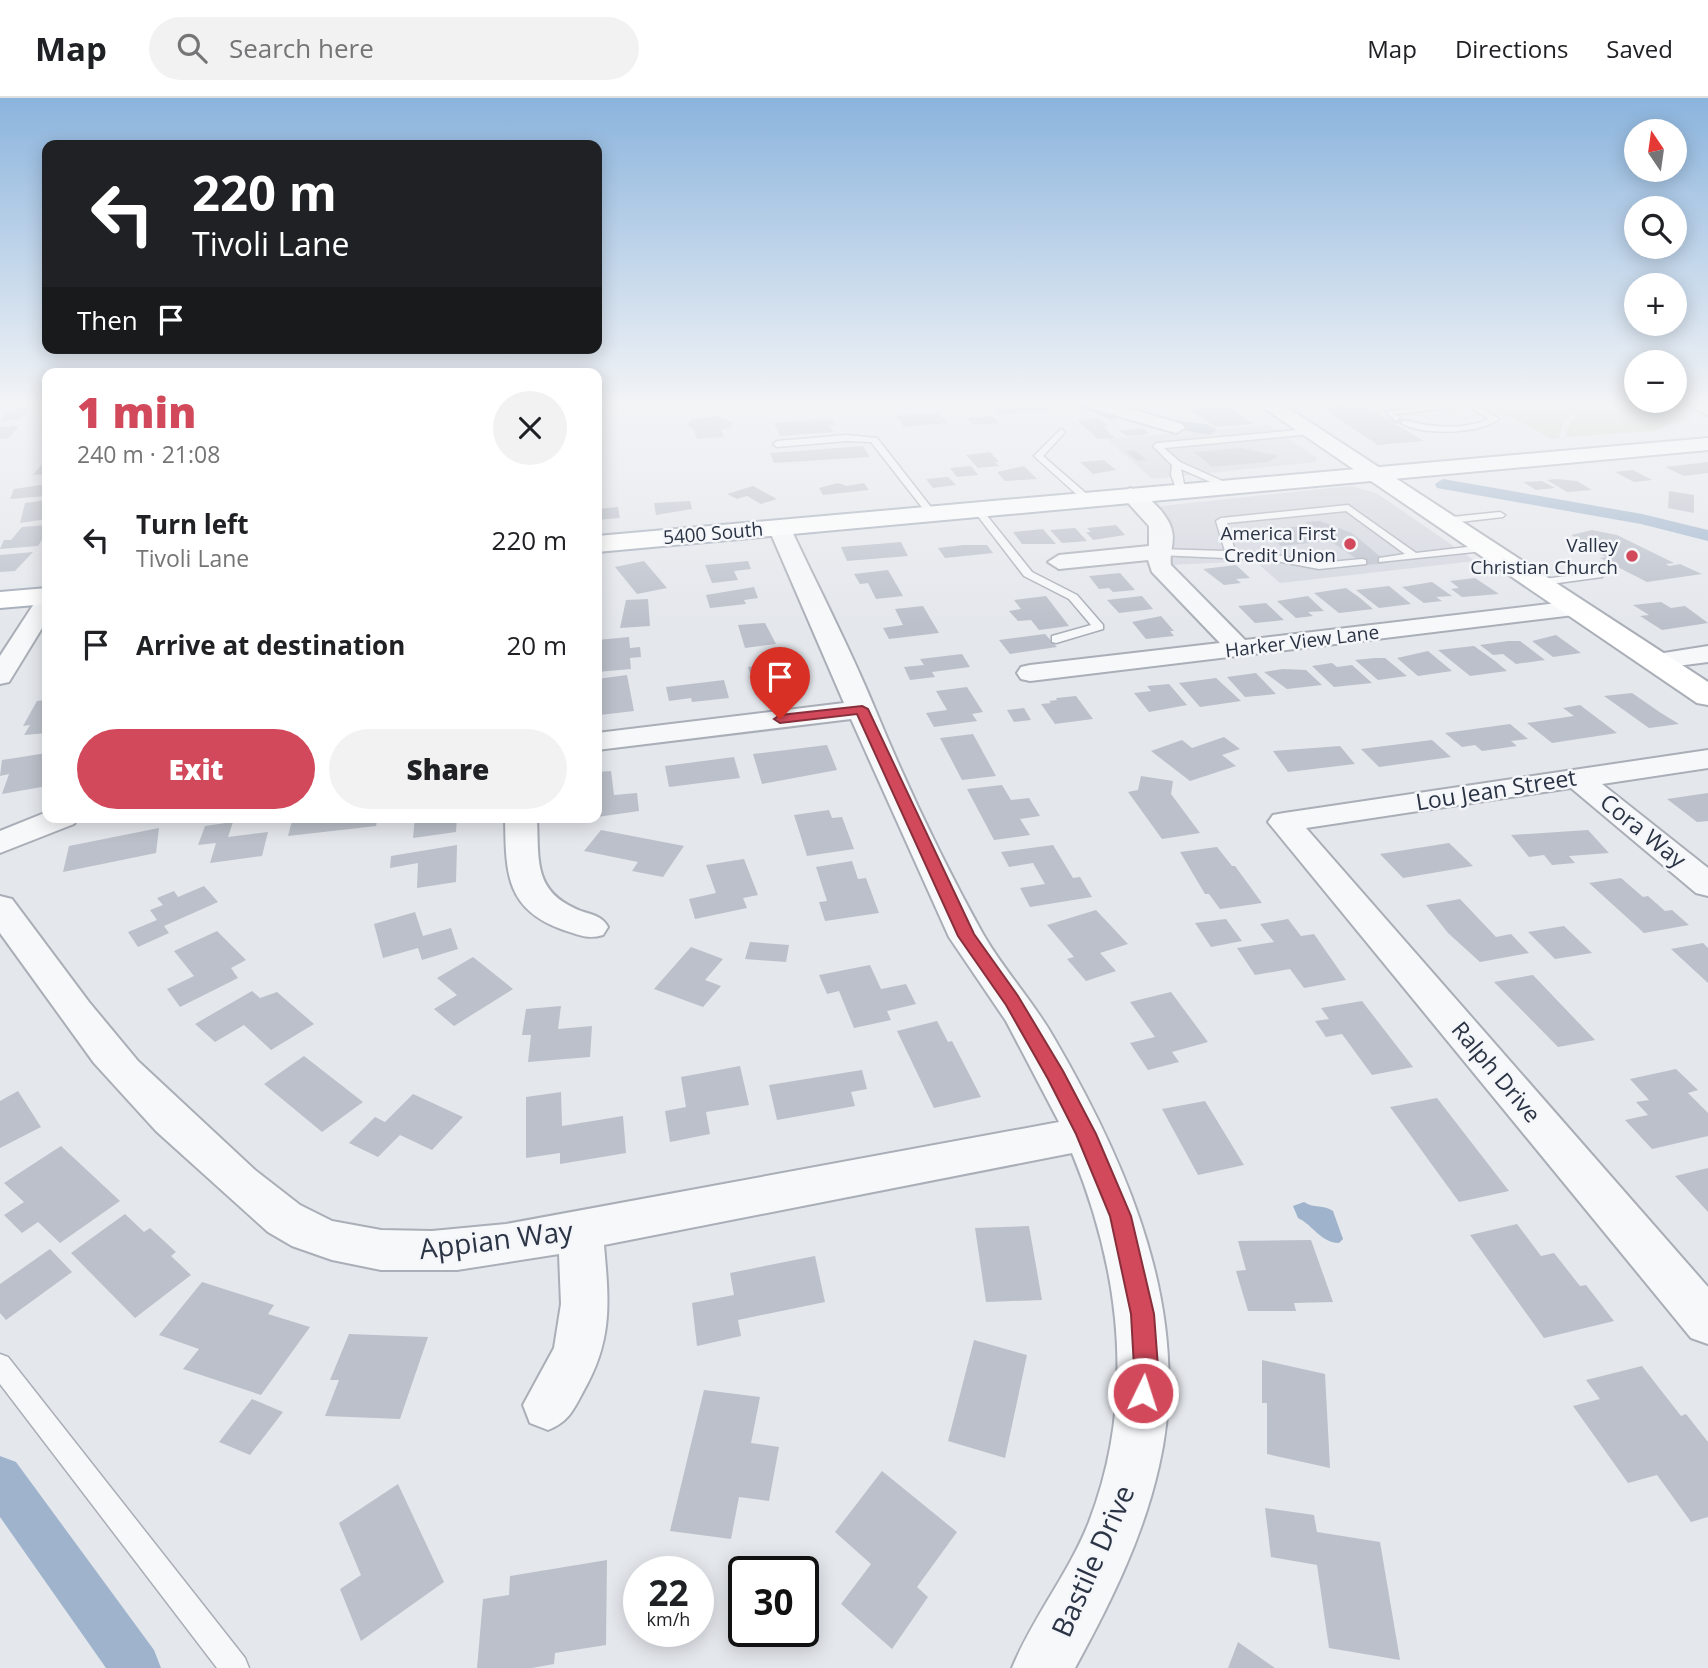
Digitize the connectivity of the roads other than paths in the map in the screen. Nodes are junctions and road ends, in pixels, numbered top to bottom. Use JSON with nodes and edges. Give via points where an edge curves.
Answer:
{"nodes":[{"id":1,"x":903,"y":477,"type":"edge"},
{"id":2,"x":1062,"y":477,"type":"edge"},
{"id":3,"x":1176,"y":477,"type":"edge"},
{"id":4,"x":1207,"y":477,"type":"edge"},
{"id":5,"x":1310,"y":477,"type":"edge"},
{"id":6,"x":1376,"y":477,"type":"edge"},
{"id":7,"x":1224,"y":485,"type":"junction"},
{"id":8,"x":1180,"y":489,"type":"junction"},
{"id":9,"x":1130,"y":494,"type":"junction"},
{"id":10,"x":1086,"y":498,"type":"junction"},
{"id":11,"x":977,"y":509,"type":"junction"},
{"id":12,"x":931,"y":513,"type":"junction"},
{"id":13,"x":1500,"y":515,"type":"dead end"},
{"id":14,"x":1442,"y":521,"type":"junction"},
{"id":15,"x":779,"y":527,"type":"junction"},
{"id":16,"x":602,"y":544,"type":"edge"},
{"id":17,"x":1484,"y":548,"type":"junction"},
{"id":18,"x":1158,"y":552,"type":"junction"},
{"id":19,"x":1231,"y":554,"type":"junction"},
{"id":20,"x":1414,"y":556,"type":"junction"},
{"id":21,"x":1383,"y":560,"type":"dead end"},
{"id":22,"x":1059,"y":562,"type":"dead end"},
{"id":23,"x":1362,"y":562,"type":"dead end"},
{"id":24,"x":1598,"y":575,"type":"dead end"},
{"id":25,"x":1536,"y":583,"type":"junction"},
{"id":26,"x":42,"y":598,"type":"edge"},
{"id":27,"x":0,"y":600,"type":"edge"},
{"id":28,"x":42,"y":606,"type":"edge"},
{"id":29,"x":1574,"y":608,"type":"junction"},
{"id":30,"x":1056,"y":639,"type":"dead end"},
{"id":31,"x":1239,"y":648,"type":"junction"},
{"id":32,"x":1708,"y":654,"type":"edge"},
{"id":33,"x":1654,"y":661,"type":"junction"},
{"id":34,"x":1030,"y":673,"type":"dead end"},
{"id":35,"x":0,"y":676,"type":"edge"},
{"id":36,"x":1708,"y":696,"type":"edge"},
{"id":37,"x":862,"y":709,"type":"junction"},
{"id":38,"x":602,"y":741,"type":"edge"},
{"id":39,"x":1708,"y":759,"type":"edge"},
{"id":40,"x":1577,"y":778,"type":"junction"},
{"id":41,"x":1284,"y":822,"type":"joint"},
{"id":42,"x":48,"y":823,"type":"edge"},
{"id":43,"x":521,"y":823,"type":"edge"},
{"id":44,"x":0,"y":843,"type":"edge"},
{"id":45,"x":1708,"y":885,"type":"edge"},
{"id":46,"x":0,"y":907,"type":"edge"},
{"id":47,"x":591,"y":928,"type":"dead end"},
{"id":48,"x":1086,"y":1134,"type":"junction"},
{"id":49,"x":580,"y":1231,"type":"junction"},
{"id":50,"x":1708,"y":1322,"type":"edge"},
{"id":51,"x":0,"y":1365,"type":"edge"},
{"id":52,"x":548,"y":1405,"type":"dead end"},
{"id":53,"x":235,"y":1668,"type":"edge"},
{"id":54,"x":1042,"y":1668,"type":"edge"}],
"edges":[{"from":1,"to":12,"type":"lane"},
{"from":2,"to":10,"type":"lane"},
{"from":3,"to":8,"type":"lane"},
{"from":4,"to":7,"type":"lane"},
{"from":5,"to":7,"type":"main road","name":"5400 South"},
{"from":6,"to":14,"type":"main road"},
{"from":7,"to":8,"type":"main road","name":"5400 South"},
{"from":8,"to":9,"type":"main road","name":"5400 South"},
{"from":9,"to":10,"type":"main road","name":"5400 South"},
{"from":9,"to":18,"type":"street","via":[[1158,521],[1162,538]]},
{"from":10,"to":11,"type":"main road","name":"5400 South"},
{"from":11,"to":12,"type":"main road","name":"5400 South"},
{"from":11,"to":30,"type":"lane","via":[[1028,573],[1073,597],[1099,627]]},
{"from":12,"to":15,"type":"main road","name":"5400 South"},
{"from":13,"to":14,"type":"lane"},
{"from":14,"to":17,"type":"main road"},
{"from":15,"to":16,"type":"main road","name":"5400 South"},
{"from":15,"to":37,"type":"street","name":"Bastile Drive"},
{"from":17,"to":20,"type":"lane"},
{"from":17,"to":25,"type":"main road"},
{"from":18,"to":19,"type":"lane"},
{"from":18,"to":22,"type":"street"},
{"from":18,"to":31,"type":"street","via":[[1164,573]]},
{"from":19,"to":20,"type":"lane","via":[[1221,521],[1348,508]]},
{"from":19,"to":23,"type":"lane","via":[[1319,566]]},
{"from":20,"to":21,"type":"lane"},
{"from":24,"to":25,"type":"lane"},
{"from":25,"to":29,"type":"main road"},
{"from":26,"to":27,"type":"main road"},
{"from":28,"to":35,"type":"street"},
{"from":29,"to":31,"type":"street","name":"Harker View Lane"},
{"from":29,"to":33,"type":"main road"},
{"from":31,"to":34,"type":"street","name":"Harker View Lane"},
{"from":32,"to":33,"type":"street"},
{"from":33,"to":36,"type":"main road"},
{"from":37,"to":38,"type":"street"},
{"from":37,"to":48,"type":"street","name":"Bastile Drive","via":[[967,936],[1027,1024]]},
{"from":39,"to":40,"type":"street","name":"Lou Jean Street"},
{"from":40,"to":41,"type":"street","name":"Lou Jean Street"},
{"from":40,"to":45,"type":"street","name":"Cora Way"},
{"from":41,"to":50,"type":"street","name":"Ralph Drive"},
{"from":42,"to":44,"type":"street"},
{"from":43,"to":47,"type":"street","via":[[524,882],[531,895],[542,907]]},
{"from":46,"to":49,"type":"street","name":"Appian Way","via":[[81,1021],[127,1075],[254,1196],[307,1231],[363,1246],[423,1253]]},
{"from":48,"to":49,"type":"street","name":"Appian Way"},
{"from":48,"to":54,"type":"street","name":"Bastile Drive","via":[[1120,1216],[1133,1264],[1146,1367],[1132,1471],[1115,1525]]},
{"from":49,"to":52,"type":"street","via":[[585,1304],[578,1355]]},
{"from":51,"to":53,"type":"lane"}]}
